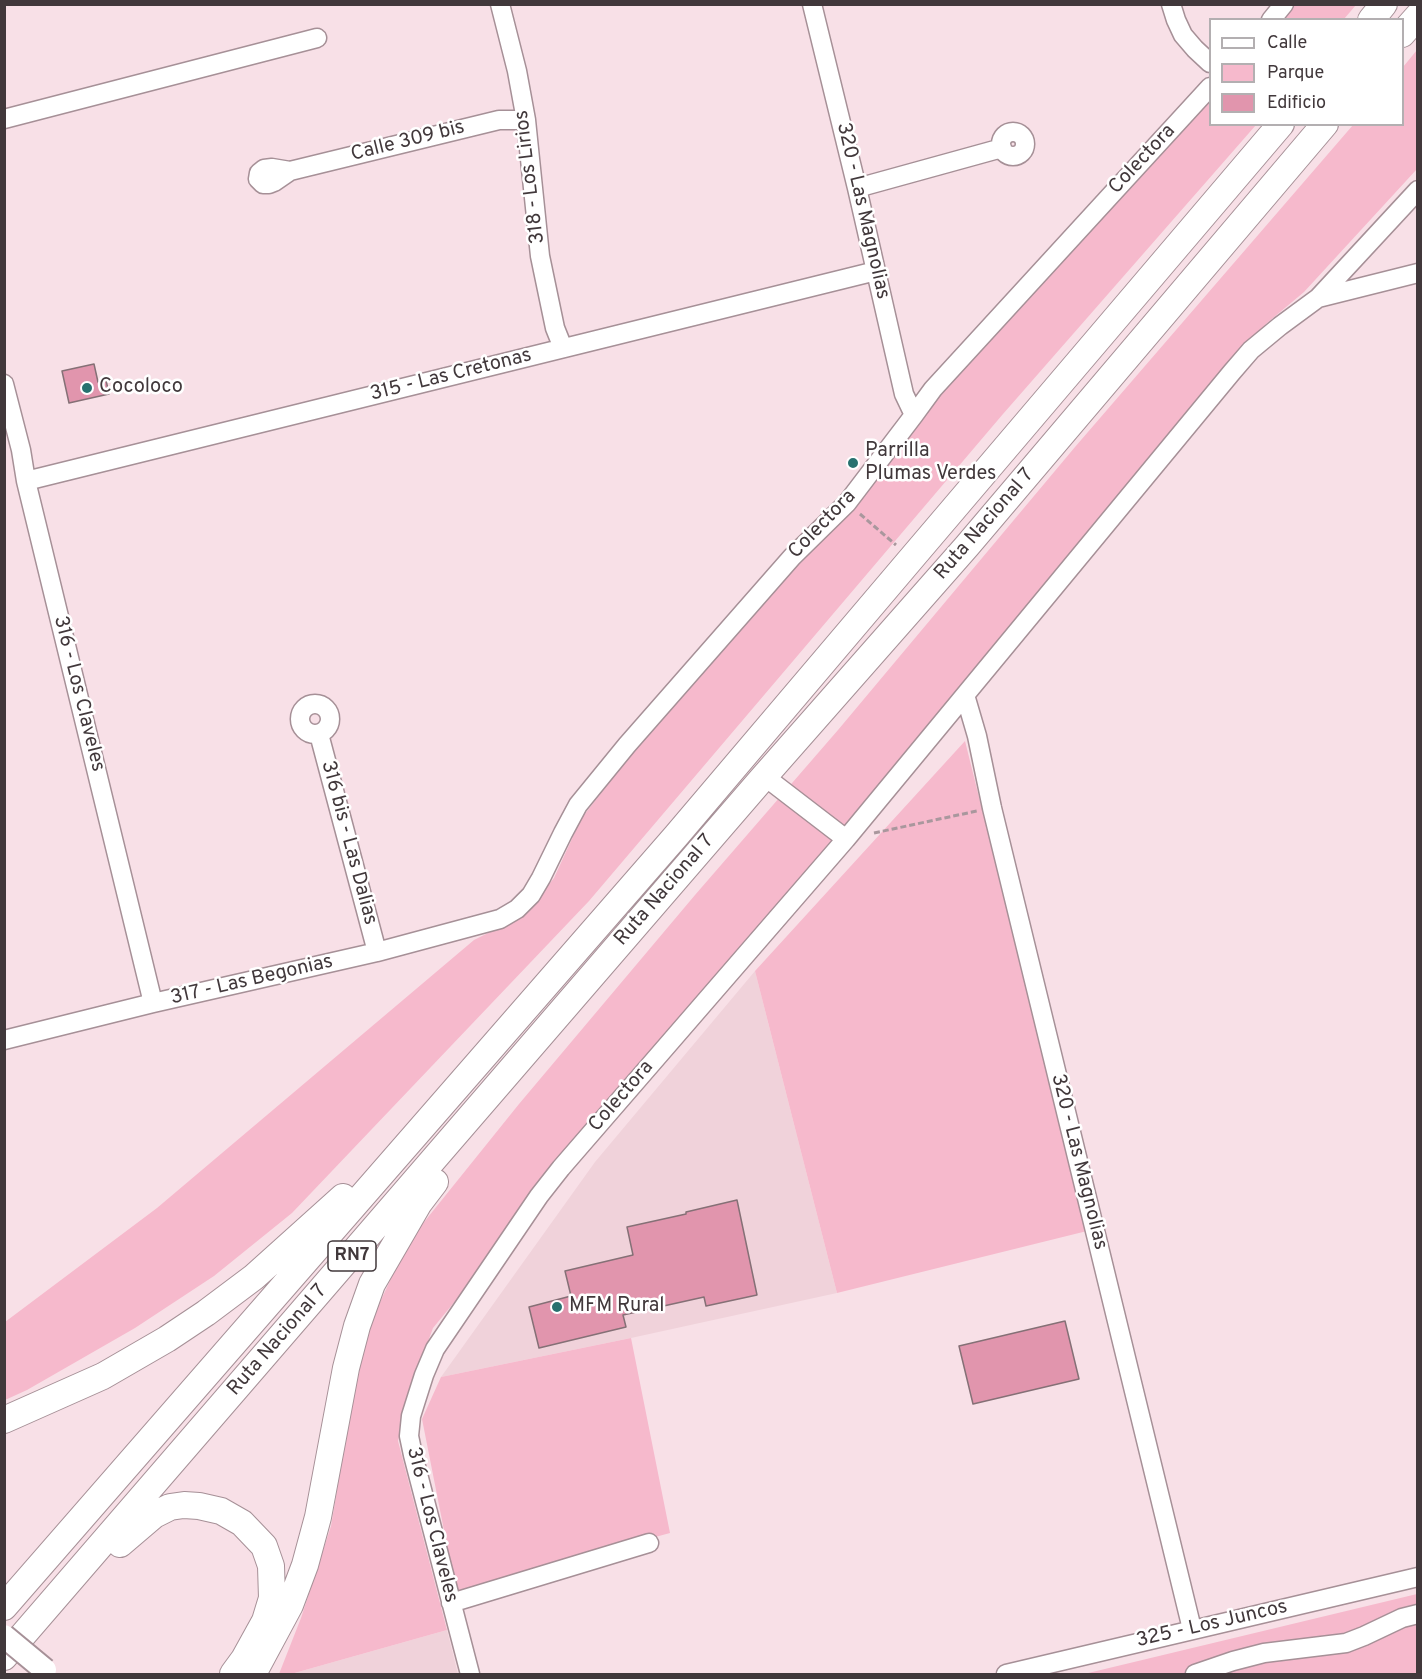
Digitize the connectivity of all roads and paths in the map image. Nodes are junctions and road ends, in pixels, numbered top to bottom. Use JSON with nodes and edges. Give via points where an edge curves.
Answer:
{"nodes":[{"id":1,"x":501,"y":4,"type":"edge"},
{"id":2,"x":812,"y":4,"type":"edge"},
{"id":3,"x":1171,"y":4,"type":"edge"},
{"id":4,"x":1284,"y":4,"type":"edge"},
{"id":5,"x":1383,"y":4,"type":"edge"},
{"id":6,"x":1418,"y":16,"type":"edge"},
{"id":7,"x":1273,"y":18,"type":"edge"},
{"id":8,"x":1372,"y":18,"type":"edge"},
{"id":9,"x":1404,"y":32,"type":"edge"},
{"id":10,"x":317,"y":38,"type":"dead end"},
{"id":11,"x":1209,"y":62,"type":"edge"},
{"id":12,"x":1209,"y":88,"type":"edge"},
{"id":13,"x":4,"y":118,"type":"edge"},
{"id":14,"x":526,"y":120,"type":"junction"},
{"id":15,"x":1279,"y":126,"type":"edge"},
{"id":16,"x":1324,"y":126,"type":"edge"},
{"id":17,"x":1002,"y":148,"type":"dead end"},
{"id":18,"x":290,"y":171,"type":"dead end"},
{"id":19,"x":857,"y":188,"type":"junction"},
{"id":20,"x":1418,"y":190,"type":"edge"},
{"id":21,"x":876,"y":271,"type":"junction"},
{"id":22,"x":1418,"y":273,"type":"edge"},
{"id":23,"x":1318,"y":298,"type":"junction"},
{"id":24,"x":563,"y":348,"type":"junction"},
{"id":25,"x":4,"y":384,"type":"edge"},
{"id":26,"x":915,"y":416,"type":"junction"},
{"id":27,"x":13,"y":453,"type":"edge"},
{"id":28,"x":26,"y":481,"type":"junction"},
{"id":29,"x":848,"y":503,"type":"junction"},
{"id":30,"x":911,"y":559,"type":"junction"},
{"id":31,"x":965,"y":695,"type":"junction"},
{"id":32,"x":319,"y":734,"type":"dead end"},
{"id":33,"x":764,"y":776,"type":"junction"},
{"id":34,"x":992,"y":808,"type":"junction"},
{"id":35,"x":846,"y":839,"type":"junction"},
{"id":36,"x":500,"y":919,"type":"joint"},
{"id":37,"x":377,"y":952,"type":"junction"},
{"id":38,"x":153,"y":1004,"type":"junction"},
{"id":39,"x":4,"y":1040,"type":"edge"},
{"id":40,"x":495,"y":1089,"type":"junction"},
{"id":41,"x":434,"y":1114,"type":"junction"},
{"id":42,"x":424,"y":1375,"type":"joint"},
{"id":43,"x":4,"y":1420,"type":"edge"},
{"id":44,"x":649,"y":1543,"type":"dead end"},
{"id":45,"x":75,"y":1576,"type":"junction"},
{"id":46,"x":1418,"y":1577,"type":"edge"},
{"id":47,"x":451,"y":1603,"type":"junction"},
{"id":48,"x":4,"y":1607,"type":"edge"},
{"id":49,"x":1418,"y":1614,"type":"edge"},
{"id":50,"x":1192,"y":1629,"type":"junction"},
{"id":51,"x":4,"y":1636,"type":"edge"},
{"id":52,"x":4,"y":1657,"type":"edge"},
{"id":53,"x":45,"y":1670,"type":"dead end"},
{"id":54,"x":233,"y":1674,"type":"edge"},
{"id":55,"x":253,"y":1674,"type":"edge"},
{"id":56,"x":470,"y":1674,"type":"edge"},
{"id":57,"x":1006,"y":1674,"type":"edge"},
{"id":58,"x":1195,"y":1674,"type":"edge"}],
"edges":[{"from":1,"to":14,"type":"street","name":"318 - Los Lirios"},
{"from":2,"to":19,"type":"street","name":"320 - Las Magnolias"},
{"from":3,"to":11,"type":"street","via":[[1183,35]]},
{"from":4,"to":7,"type":"street"},
{"from":5,"to":8,"type":"highway"},
{"from":6,"to":9,"type":"highway"},
{"from":10,"to":13,"type":"street"},
{"from":12,"to":26,"type":"street","name":"Colectora","via":[[933,389]]},
{"from":14,"to":18,"type":"street","name":"Calle 309 bis","via":[[499,120]]},
{"from":14,"to":24,"type":"street","name":"318 - Los Lirios","via":[[540,256]]},
{"from":15,"to":30,"type":"highway","name":"Ruta Nacional 7","number":"RN7"},
{"from":16,"to":33,"type":"highway","name":"Ruta Nacional 7","number":"RN7","via":[[967,546]]},
{"from":17,"to":19,"type":"street"},
{"from":19,"to":21,"type":"street","name":"320 - Las Magnolias"},
{"from":20,"to":23,"type":"street","name":"Colectora"},
{"from":21,"to":24,"type":"street","name":"315 - Las Cretonas"},
{"from":21,"to":26,"type":"street","name":"320 - Las Magnolias","via":[[904,394]]},
{"from":22,"to":23,"type":"street"},
{"from":23,"to":31,"type":"street","name":"Colectora","via":[[1245,358]]},
{"from":24,"to":28,"type":"street","name":"315 - Las Cretonas"},
{"from":25,"to":27,"type":"street","name":"316 - Los Claveles"},
{"from":26,"to":29,"type":"street","name":"Colectora"},
{"from":27,"to":28,"type":"street","name":"316 - Los Claveles"},
{"from":28,"to":38,"type":"street","name":"316 - Los Claveles"},
{"from":29,"to":30,"type":"path"},
{"from":29,"to":36,"type":"street","name":"Colectora","via":[[792,557],[627,745],[578,805],[531,895],[518,909]]},
{"from":30,"to":41,"type":"highway","name":"Ruta Nacional 7","number":"RN7"},
{"from":31,"to":34,"type":"street","name":"320 - Las Magnolias"},
{"from":31,"to":35,"type":"street","name":"Colectora"},
{"from":32,"to":37,"type":"street","name":"316 bis - Las Dalias"},
{"from":33,"to":35,"type":"street"},
{"from":33,"to":40,"type":"highway","name":"Ruta Nacional 7","number":"RN7"},
{"from":34,"to":35,"type":"path"},
{"from":34,"to":50,"type":"street","name":"320 - Las Magnolias"},
{"from":35,"to":42,"type":"street","name":"Colectora","via":[[539,1196],[435,1349]]},
{"from":36,"to":37,"type":"street","name":"317 - Las Begonias"},
{"from":37,"to":38,"type":"street","name":"317 - Las Begonias"},
{"from":38,"to":39,"type":"street","name":"317 - Las Begonias"},
{"from":40,"to":45,"type":"highway","name":"Ruta Nacional 7","number":"RN7"},
{"from":40,"to":55,"type":"highway","via":[[419,1203],[372,1284],[346,1368],[318,1517],[304,1565],[290,1605]]},
{"from":41,"to":43,"type":"highway","via":[[254,1277],[207,1313],[103,1376]]},
{"from":41,"to":48,"type":"highway","name":"Ruta Nacional 7","number":"RN7"},
{"from":42,"to":47,"type":"street","name":"316 - Los Claveles","via":[[409,1436]]},
{"from":44,"to":47,"type":"street"},
{"from":45,"to":52,"type":"highway","name":"Ruta Nacional 7","number":"RN7"},
{"from":45,"to":54,"type":"highway","via":[[170,1507],[199,1506],[220,1511],[242,1523],[264,1546],[271,1566],[272,1598],[265,1622]]},
{"from":46,"to":50,"type":"street","name":"325 - Los Juncos"},
{"from":47,"to":56,"type":"street","name":"316 - Los Claveles"},
{"from":49,"to":58,"type":"street","via":[[1346,1643],[1264,1653]]},
{"from":50,"to":57,"type":"street","name":"325 - Los Juncos"},
{"from":51,"to":53,"type":"main road","bridge":true}]}
